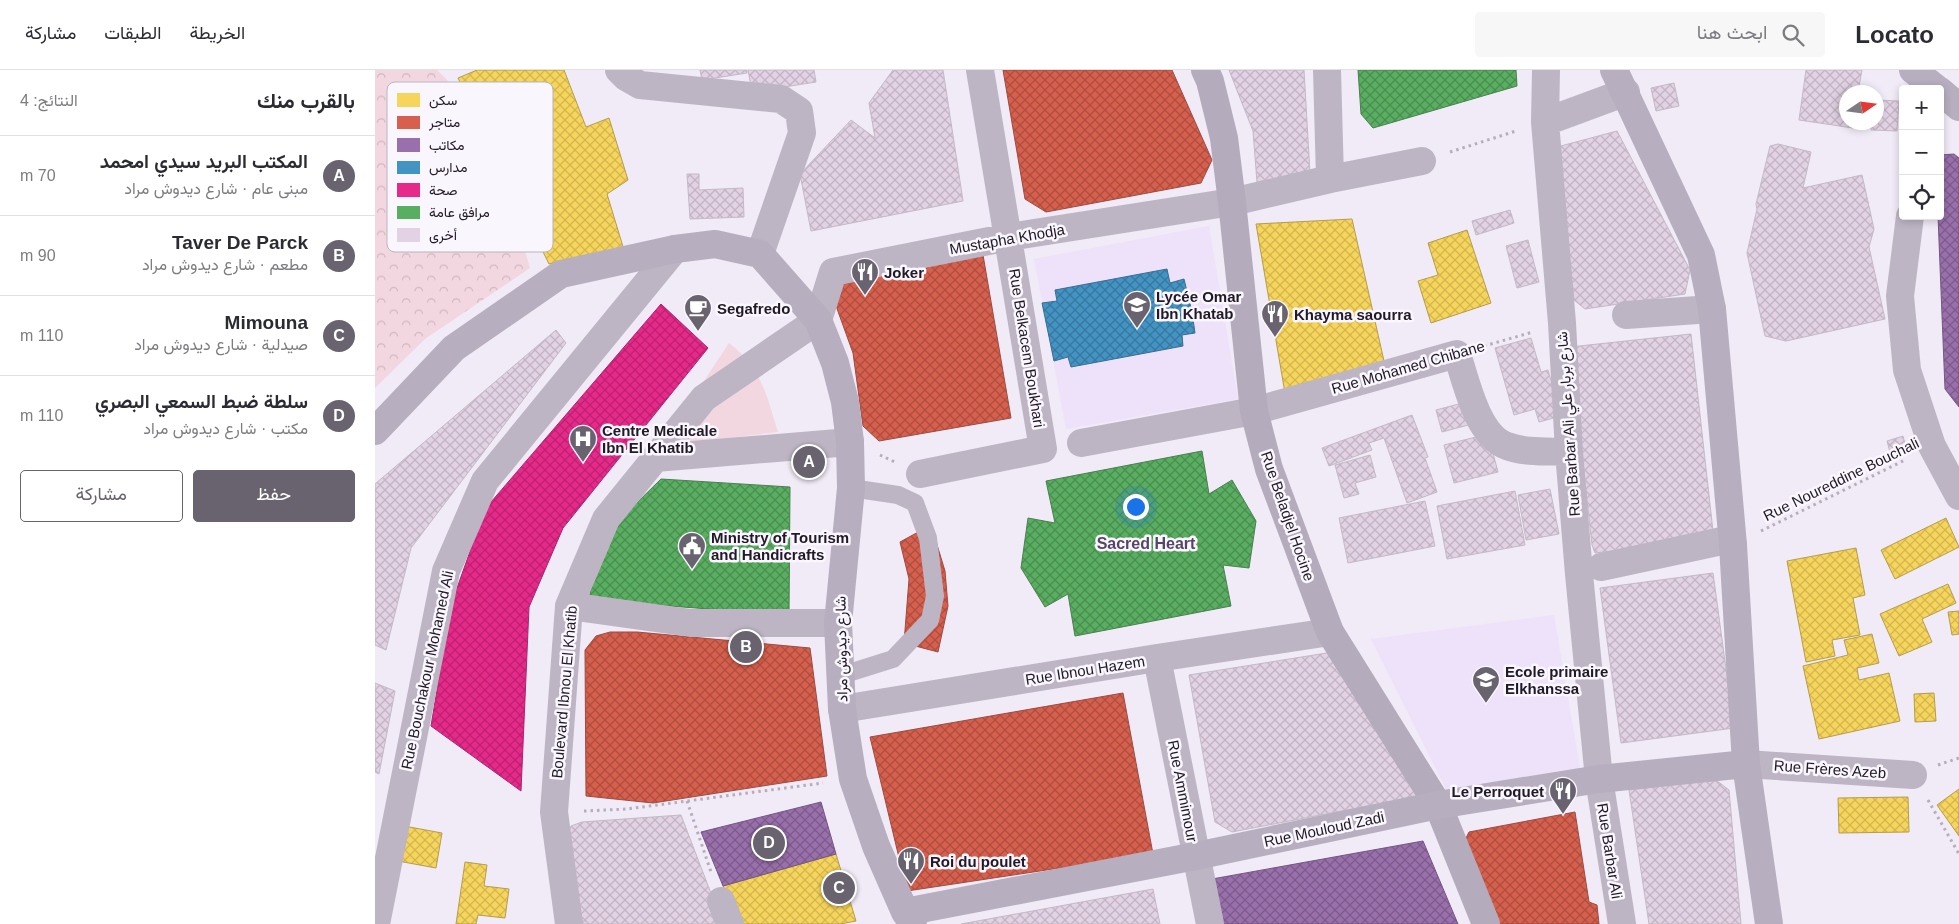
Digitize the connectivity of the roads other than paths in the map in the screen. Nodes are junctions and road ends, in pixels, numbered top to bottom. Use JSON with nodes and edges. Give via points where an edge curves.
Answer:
{"nodes":[{"id":1,"x":619,"y":70,"type":"edge"},
{"id":2,"x":981,"y":70,"type":"edge"},
{"id":3,"x":1205,"y":70,"type":"edge"},
{"id":4,"x":1327,"y":70,"type":"edge"},
{"id":5,"x":1546,"y":70,"type":"edge"},
{"id":6,"x":1620,"y":81,"type":"edge"},
{"id":7,"x":1929,"y":84,"type":"edge"},
{"id":8,"x":1959,"y":107,"type":"edge"},
{"id":9,"x":1545,"y":122,"type":"junction"},
{"id":10,"x":1422,"y":161,"type":"road end"},
{"id":11,"x":1330,"y":179,"type":"junction"},
{"id":12,"x":1232,"y":202,"type":"junction"},
{"id":13,"x":1910,"y":220,"type":"edge"},
{"id":14,"x":1009,"y":237,"type":"junction"},
{"id":15,"x":675,"y":249,"type":"junction"},
{"id":16,"x":760,"y":254,"type":"junction"},
{"id":17,"x":1712,"y":309,"type":"junction"},
{"id":18,"x":1626,"y":315,"type":"dead end"},
{"id":19,"x":818,"y":320,"type":"junction"},
{"id":20,"x":1254,"y":411,"type":"junction"},
{"id":21,"x":375,"y":431,"type":"edge"},
{"id":22,"x":850,"y":442,"type":"junction"},
{"id":23,"x":1081,"y":443,"type":"dead end"},
{"id":24,"x":1569,"y":452,"type":"junction"},
{"id":25,"x":655,"y":458,"type":"junction"},
{"id":26,"x":920,"y":474,"type":"road end"},
{"id":27,"x":851,"y":488,"type":"junction"},
{"id":28,"x":1959,"y":496,"type":"edge"},
{"id":29,"x":1733,"y":545,"type":"junction"},
{"id":30,"x":1601,"y":567,"type":"dead end"},
{"id":31,"x":569,"y":606,"type":"junction"},
{"id":32,"x":838,"y":623,"type":"junction"},
{"id":33,"x":1330,"y":632,"type":"junction"},
{"id":34,"x":1157,"y":658,"type":"junction"},
{"id":35,"x":839,"y":676,"type":"junction"},
{"id":36,"x":842,"y":709,"type":"junction"},
{"id":37,"x":1746,"y":764,"type":"junction"},
{"id":38,"x":1913,"y":774,"type":"road end"},
{"id":39,"x":1599,"y":778,"type":"junction"},
{"id":40,"x":1438,"y":805,"type":"junction"},
{"id":41,"x":1196,"y":856,"type":"junction"},
{"id":42,"x":909,"y":918,"type":"edge"},
{"id":43,"x":376,"y":924,"type":"edge"},
{"id":44,"x":569,"y":924,"type":"edge"},
{"id":45,"x":1210,"y":924,"type":"edge"},
{"id":46,"x":1486,"y":924,"type":"edge"},
{"id":47,"x":1621,"y":924,"type":"edge"},
{"id":48,"x":1769,"y":924,"type":"edge"}],
"edges":[{"from":1,"to":16,"type":"street","via":[[640,85],[781,99],[799,111],[802,133]]},
{"from":2,"to":14,"type":"street","name":"Rue Belkacem Boukhari"},
{"from":3,"to":12,"type":"street","name":"Rue Beladjel Hocine","via":[[1224,138]]},
{"from":4,"to":11,"type":"street"},
{"from":5,"to":9,"type":"street","name":"Rue Barbar Ali شارع بربار علي"},
{"from":6,"to":9,"type":"street"},
{"from":6,"to":17,"type":"main road","via":[[1701,255]]},
{"from":7,"to":8,"type":"main road"},
{"from":9,"to":24,"type":"street","name":"Rue Barbar Ali شارع بربار علي"},
{"from":10,"to":11,"type":"street","name":"Mustapha Khodja"},
{"from":11,"to":12,"type":"street","name":"Mustapha Khodja"},
{"from":12,"to":14,"type":"street","name":"Mustapha Khodja"},
{"from":12,"to":20,"type":"street","name":"Rue Beladjel Hocine"},
{"from":13,"to":28,"type":"street","via":[[1900,296],[1907,370],[1932,446]]},
{"from":14,"to":19,"type":"street","name":"Mustapha Khodja","via":[[833,272]]},
{"from":14,"to":26,"type":"street","name":"Rue Belkacem Boukhari","via":[[1043,449]]},
{"from":15,"to":16,"type":"main road","via":[[715,244]]},
{"from":15,"to":21,"type":"main road","via":[[561,274],[454,348]]},
{"from":15,"to":43,"type":"street","name":"Rue Bouchakour Mohamed Ali","via":[[485,480],[446,570]]},
{"from":16,"to":19,"type":"main road","name":"شارع ديدوش مراد"},
{"from":17,"to":18,"type":"street"},
{"from":17,"to":29,"type":"main road"},
{"from":19,"to":22,"type":"main road","name":"شارع ديدوش مراد","via":[[835,363],[845,402]]},
{"from":19,"to":25,"type":"street","name":"Boulevard Ibnou El Khatib","via":[[704,398]]},
{"from":20,"to":23,"type":"street","name":"Rue Mohamed Chibane"},
{"from":20,"to":24,"type":"street","name":"Rue Mohamed Chibane","via":[[1457,354],[1480,420],[1491,436],[1506,446],[1522,450]]},
{"from":20,"to":33,"type":"street","name":"Rue Beladjel Hocine","via":[[1269,469]]},
{"from":22,"to":25,"type":"street"},
{"from":22,"to":27,"type":"main road","name":"شارع ديدوش مراد"},
{"from":24,"to":39,"type":"street","name":"Rue Barbar Ali شارع بربار علي"},
{"from":25,"to":31,"type":"street","name":"Boulevard Ibnou El Khatib","via":[[606,519]]},
{"from":27,"to":32,"type":"main road","name":"شارع ديدوش مراد"},
{"from":27,"to":35,"type":"lane","via":[[898,495],[915,503],[928,538],[935,596],[930,620],[893,660]]},
{"from":29,"to":30,"type":"street","via":[[1722,541]]},
{"from":29,"to":37,"type":"main road"},
{"from":31,"to":32,"type":"street","via":[[691,623]]},
{"from":31,"to":44,"type":"street","name":"Boulevard Ibnou El Khatib","via":[[554,812]]},
{"from":32,"to":35,"type":"main road","name":"شارع ديدوش مراد"},
{"from":33,"to":34,"type":"street","name":"Rue Ibnou Hazem"},
{"from":33,"to":40,"type":"street","name":"Rue Beladjel Hocine"},
{"from":34,"to":36,"type":"street","name":"Rue Ibnou Hazem"},
{"from":34,"to":41,"type":"street","name":"Rue Ammimour"},
{"from":35,"to":36,"type":"main road","name":"شارع ديدوش مراد"},
{"from":36,"to":42,"type":"main road","name":"شارع ديدوش مراد","via":[[853,778],[876,846]]},
{"from":37,"to":38,"type":"street","name":"Rue Frères Azeb"},
{"from":37,"to":39,"type":"main road","name":"Rue Mouloud Zadi"},
{"from":37,"to":48,"type":"main road"},
{"from":39,"to":40,"type":"main road","name":"Rue Mouloud Zadi"},
{"from":39,"to":47,"type":"street","name":"Rue Barbar Ali"},
{"from":40,"to":41,"type":"main road","name":"Rue Mouloud Zadi"},
{"from":40,"to":46,"type":"street","name":"Rue Beladjel Hocine"},
{"from":41,"to":42,"type":"main road","name":"Rue Mouloud Zadi"},
{"from":41,"to":45,"type":"street","name":"Rue Ammimour"}]}
